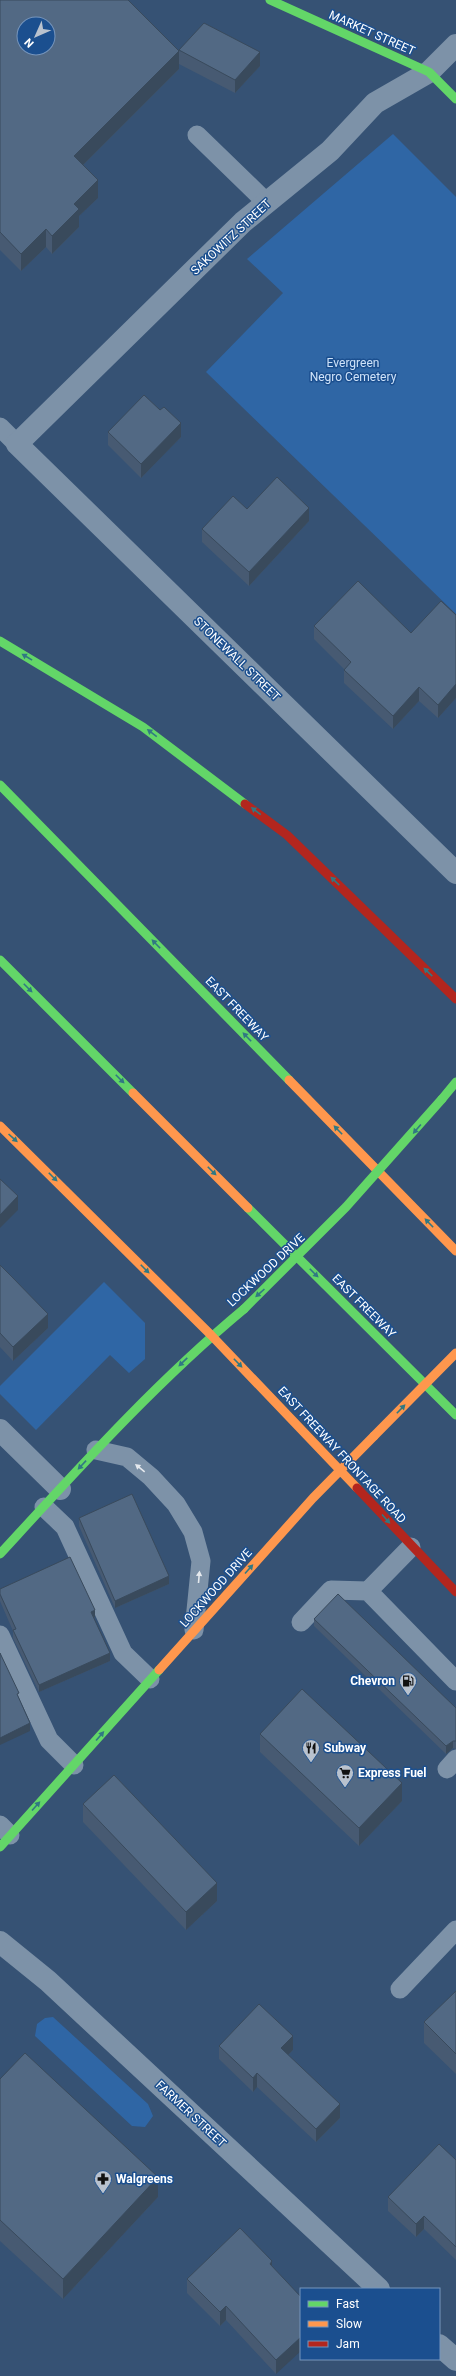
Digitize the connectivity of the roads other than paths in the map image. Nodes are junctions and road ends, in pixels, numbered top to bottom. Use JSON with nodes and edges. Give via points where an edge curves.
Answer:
{"nodes":[{"id":1,"x":270,"y":0,"type":"edge"},
{"id":2,"x":456,"y":45,"type":"edge"},
{"id":3,"x":429,"y":72,"type":"junction"},
{"id":4,"x":456,"y":99,"type":"edge"},
{"id":5,"x":197,"y":135,"type":"dead end"},
{"id":6,"x":266,"y":202,"type":"junction"},
{"id":7,"x":0,"y":427,"type":"edge"},
{"id":8,"x":17,"y":444,"type":"junction"},
{"id":9,"x":0,"y":641,"type":"edge"},
{"id":10,"x":0,"y":785,"type":"edge"},
{"id":11,"x":456,"y":874,"type":"edge"},
{"id":12,"x":0,"y":960,"type":"edge"},
{"id":13,"x":456,"y":999,"type":"edge"},
{"id":14,"x":456,"y":1082,"type":"edge"},
{"id":15,"x":0,"y":1126,"type":"edge"},
{"id":16,"x":456,"y":1251,"type":"edge"},
{"id":17,"x":211,"y":1335,"type":"junction"},
{"id":18,"x":456,"y":1353,"type":"edge"},
{"id":19,"x":456,"y":1415,"type":"edge"},
{"id":20,"x":0,"y":1430,"type":"edge"},
{"id":21,"x":96,"y":1450,"type":"junction"},
{"id":22,"x":341,"y":1469,"type":"junction"},
{"id":23,"x":60,"y":1489,"type":"junction"},
{"id":24,"x":44,"y":1507,"type":"junction"},
{"id":25,"x":412,"y":1547,"type":"junction"},
{"id":26,"x":0,"y":1554,"type":"edge"},
{"id":27,"x":368,"y":1591,"type":"junction"},
{"id":28,"x":456,"y":1592,"type":"edge"},
{"id":29,"x":301,"y":1622,"type":"dead end"},
{"id":30,"x":194,"y":1630,"type":"junction"},
{"id":31,"x":0,"y":1635,"type":"edge"},
{"id":32,"x":150,"y":1679,"type":"junction"},
{"id":33,"x":456,"y":1681,"type":"edge"},
{"id":34,"x":74,"y":1765,"type":"junction"},
{"id":35,"x":3,"y":1836,"type":"edge"},
{"id":36,"x":456,"y":1930,"type":"edge"},
{"id":37,"x":0,"y":1942,"type":"edge"},
{"id":38,"x":400,"y":1989,"type":"dead end"},
{"id":39,"x":378,"y":2288,"type":"edge"},
{"id":40,"x":440,"y":2346,"type":"edge"},
{"id":41,"x":456,"y":2360,"type":"edge"}],
"edges":[{"from":1,"to":3,"type":"main road","name":"MARKET STREET"},
{"from":2,"to":3,"type":"street","name":"SAKOWITZ STREET"},
{"from":3,"to":4,"type":"main road","name":"MARKET STREET"},
{"from":3,"to":6,"type":"street","name":"SAKOWITZ STREET","via":[[375,103],[330,151]]},
{"from":5,"to":6,"type":"lane"},
{"from":6,"to":8,"type":"street","name":"SAKOWITZ STREET"},
{"from":7,"to":8,"type":"lane"},
{"from":8,"to":11,"type":"street","name":"STONEWALL STREET"},
{"from":13,"to":9,"type":"main road","one_way":true,"via":[[287,835],[143,727]]},
{"from":16,"to":10,"type":"main road","name":"EAST FREEWAY","one_way":true},
{"from":12,"to":19,"type":"main road","name":"EAST FREEWAY","one_way":true},
{"from":14,"to":17,"type":"main road","name":"LOCKWOOD DRIVE","one_way":true,"bridge":true,"via":[[395,1155],[321,1235],[244,1308]]},
{"from":15,"to":17,"type":"main road","name":"EAST FREEWAY FRONTAGE ROAD","one_way":true},
{"from":17,"to":21,"type":"main road","name":"LOCKWOOD DRIVE","one_way":true},
{"from":17,"to":22,"type":"main road","name":"EAST FREEWAY FRONTAGE ROAD","one_way":true},
{"from":22,"to":18,"type":"main road","name":"LOCKWOOD DRIVE","one_way":true,"bridge":true},
{"from":20,"to":23,"type":"street"},
{"from":21,"to":23,"type":"main road","name":"LOCKWOOD DRIVE","one_way":true},
{"from":30,"to":21,"type":"lane","one_way":true,"via":[[201,1561],[193,1532],[176,1504],[151,1477],[127,1457]]},
{"from":22,"to":25,"type":"main road","name":"EAST FREEWAY FRONTAGE ROAD","one_way":true},
{"from":30,"to":22,"type":"main road","name":"LOCKWOOD DRIVE","one_way":true},
{"from":23,"to":24,"type":"main road","name":"LOCKWOOD DRIVE"},
{"from":24,"to":26,"type":"main road","name":"LOCKWOOD DRIVE"},
{"from":24,"to":32,"type":"lane","via":[[64,1527],[123,1653]]},
{"from":25,"to":27,"type":"lane"},
{"from":25,"to":28,"type":"main road","name":"EAST FREEWAY FRONTAGE ROAD"},
{"from":27,"to":29,"type":"lane","via":[[331,1590]]},
{"from":27,"to":33,"type":"lane"},
{"from":30,"to":32,"type":"main road","name":"LOCKWOOD DRIVE"},
{"from":31,"to":34,"type":"lane","via":[[49,1740]]},
{"from":34,"to":32,"type":"main road","name":"LOCKWOOD DRIVE","one_way":true},
{"from":35,"to":34,"type":"main road","name":"LOCKWOOD DRIVE","one_way":true},
{"from":36,"to":38,"type":"lane"},
{"from":37,"to":39,"type":"street","name":"FARMER STREET","via":[[48,1981]]},
{"from":40,"to":41,"type":"street"}]}
